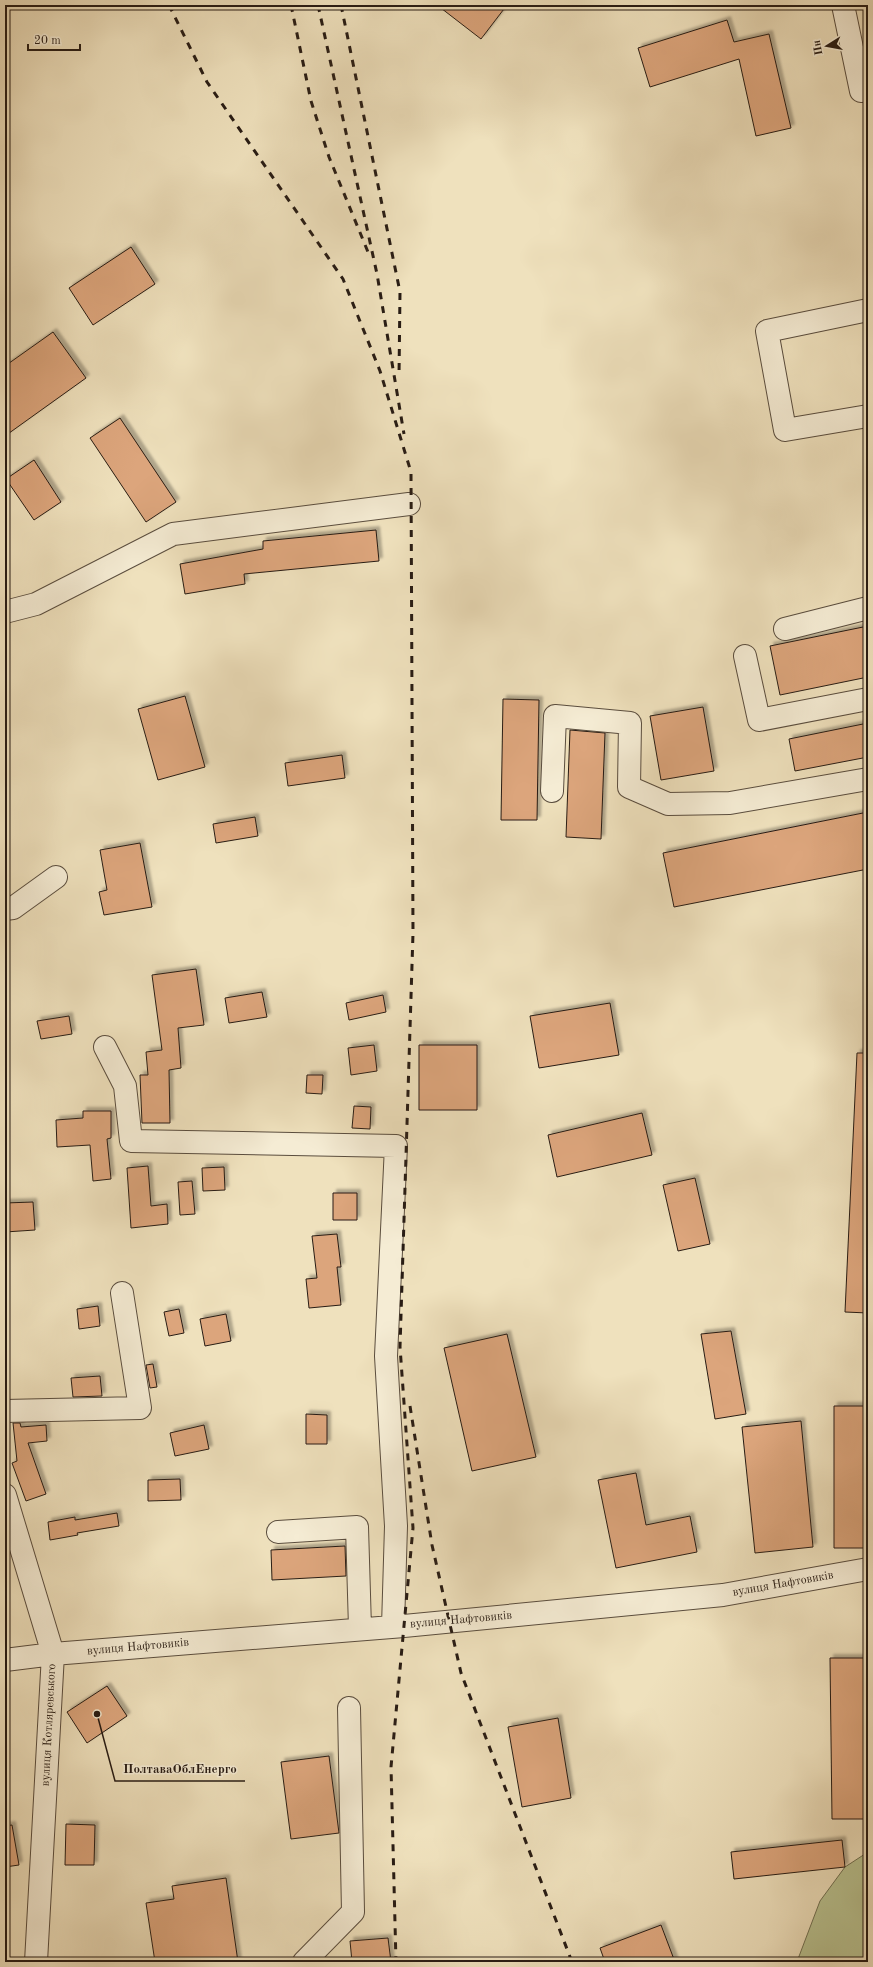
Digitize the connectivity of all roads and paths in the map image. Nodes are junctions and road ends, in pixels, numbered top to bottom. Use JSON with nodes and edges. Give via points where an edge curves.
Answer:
{"nodes":[{"id":1,"x":843,"y":5,"type":"edge"},
{"id":2,"x":860,"y":91,"type":"dead end"},
{"id":3,"x":868,"y":310,"type":"edge"},
{"id":4,"x":868,"y":416,"type":"edge"},
{"id":5,"x":408,"y":504,"type":"dead end"},
{"id":6,"x":868,"y":608,"type":"edge"},
{"id":7,"x":5,"y":612,"type":"edge"},
{"id":8,"x":785,"y":630,"type":"dead end"},
{"id":9,"x":745,"y":656,"type":"dead end"},
{"id":10,"x":868,"y":698,"type":"edge"},
{"id":11,"x":868,"y":779,"type":"edge"},
{"id":12,"x":552,"y":791,"type":"dead end"},
{"id":13,"x":56,"y":877,"type":"dead end"},
{"id":14,"x":5,"y":909,"type":"edge"},
{"id":15,"x":105,"y":1047,"type":"dead end"},
{"id":16,"x":122,"y":1293,"type":"dead end"},
{"id":17,"x":5,"y":1411,"type":"edge"},
{"id":18,"x":5,"y":1494,"type":"edge"},
{"id":19,"x":278,"y":1532,"type":"dead end"},
{"id":20,"x":868,"y":1569,"type":"edge"},
{"id":21,"x":393,"y":1626,"type":"junction"},
{"id":22,"x":360,"y":1628,"type":"junction"},
{"id":23,"x":53,"y":1654,"type":"junction"},
{"id":24,"x":5,"y":1660,"type":"edge"},
{"id":25,"x":350,"y":1708,"type":"dead end"},
{"id":26,"x":36,"y":1962,"type":"edge"},
{"id":27,"x":304,"y":1962,"type":"edge"}],
"edges":[{"from":1,"to":2,"type":"street"},
{"from":3,"to":4,"type":"street","via":[[767,331],[785,430]]},
{"from":5,"to":7,"type":"street","via":[[173,534],[36,604]]},
{"from":6,"to":8,"type":"street"},
{"from":9,"to":10,"type":"street","via":[[759,720]]},
{"from":11,"to":12,"type":"street","via":[[730,803],[668,804],[630,787],[630,723],[555,716]]},
{"from":13,"to":14,"type":"street","via":[[13,908]]},
{"from":15,"to":21,"type":"street","via":[[125,1086],[131,1141],[396,1146],[386,1356],[396,1526]]},
{"from":16,"to":17,"type":"street","via":[[140,1408]]},
{"from":18,"to":23,"type":"street","name":"вулиця Котляревського"},
{"from":19,"to":22,"type":"street","via":[[357,1527]]},
{"from":20,"to":21,"type":"street","name":"вулиця Нафтовиків","via":[[722,1595]]},
{"from":21,"to":22,"type":"street","name":"вулиця Нафтовиків"},
{"from":22,"to":23,"type":"street","name":"вулиця Нафтовиків"},
{"from":23,"to":24,"type":"street","name":"вулиця Нафтовиків"},
{"from":23,"to":26,"type":"street","name":"вулиця Котляревського"},
{"from":25,"to":27,"type":"street","via":[[353,1912]]}]}
